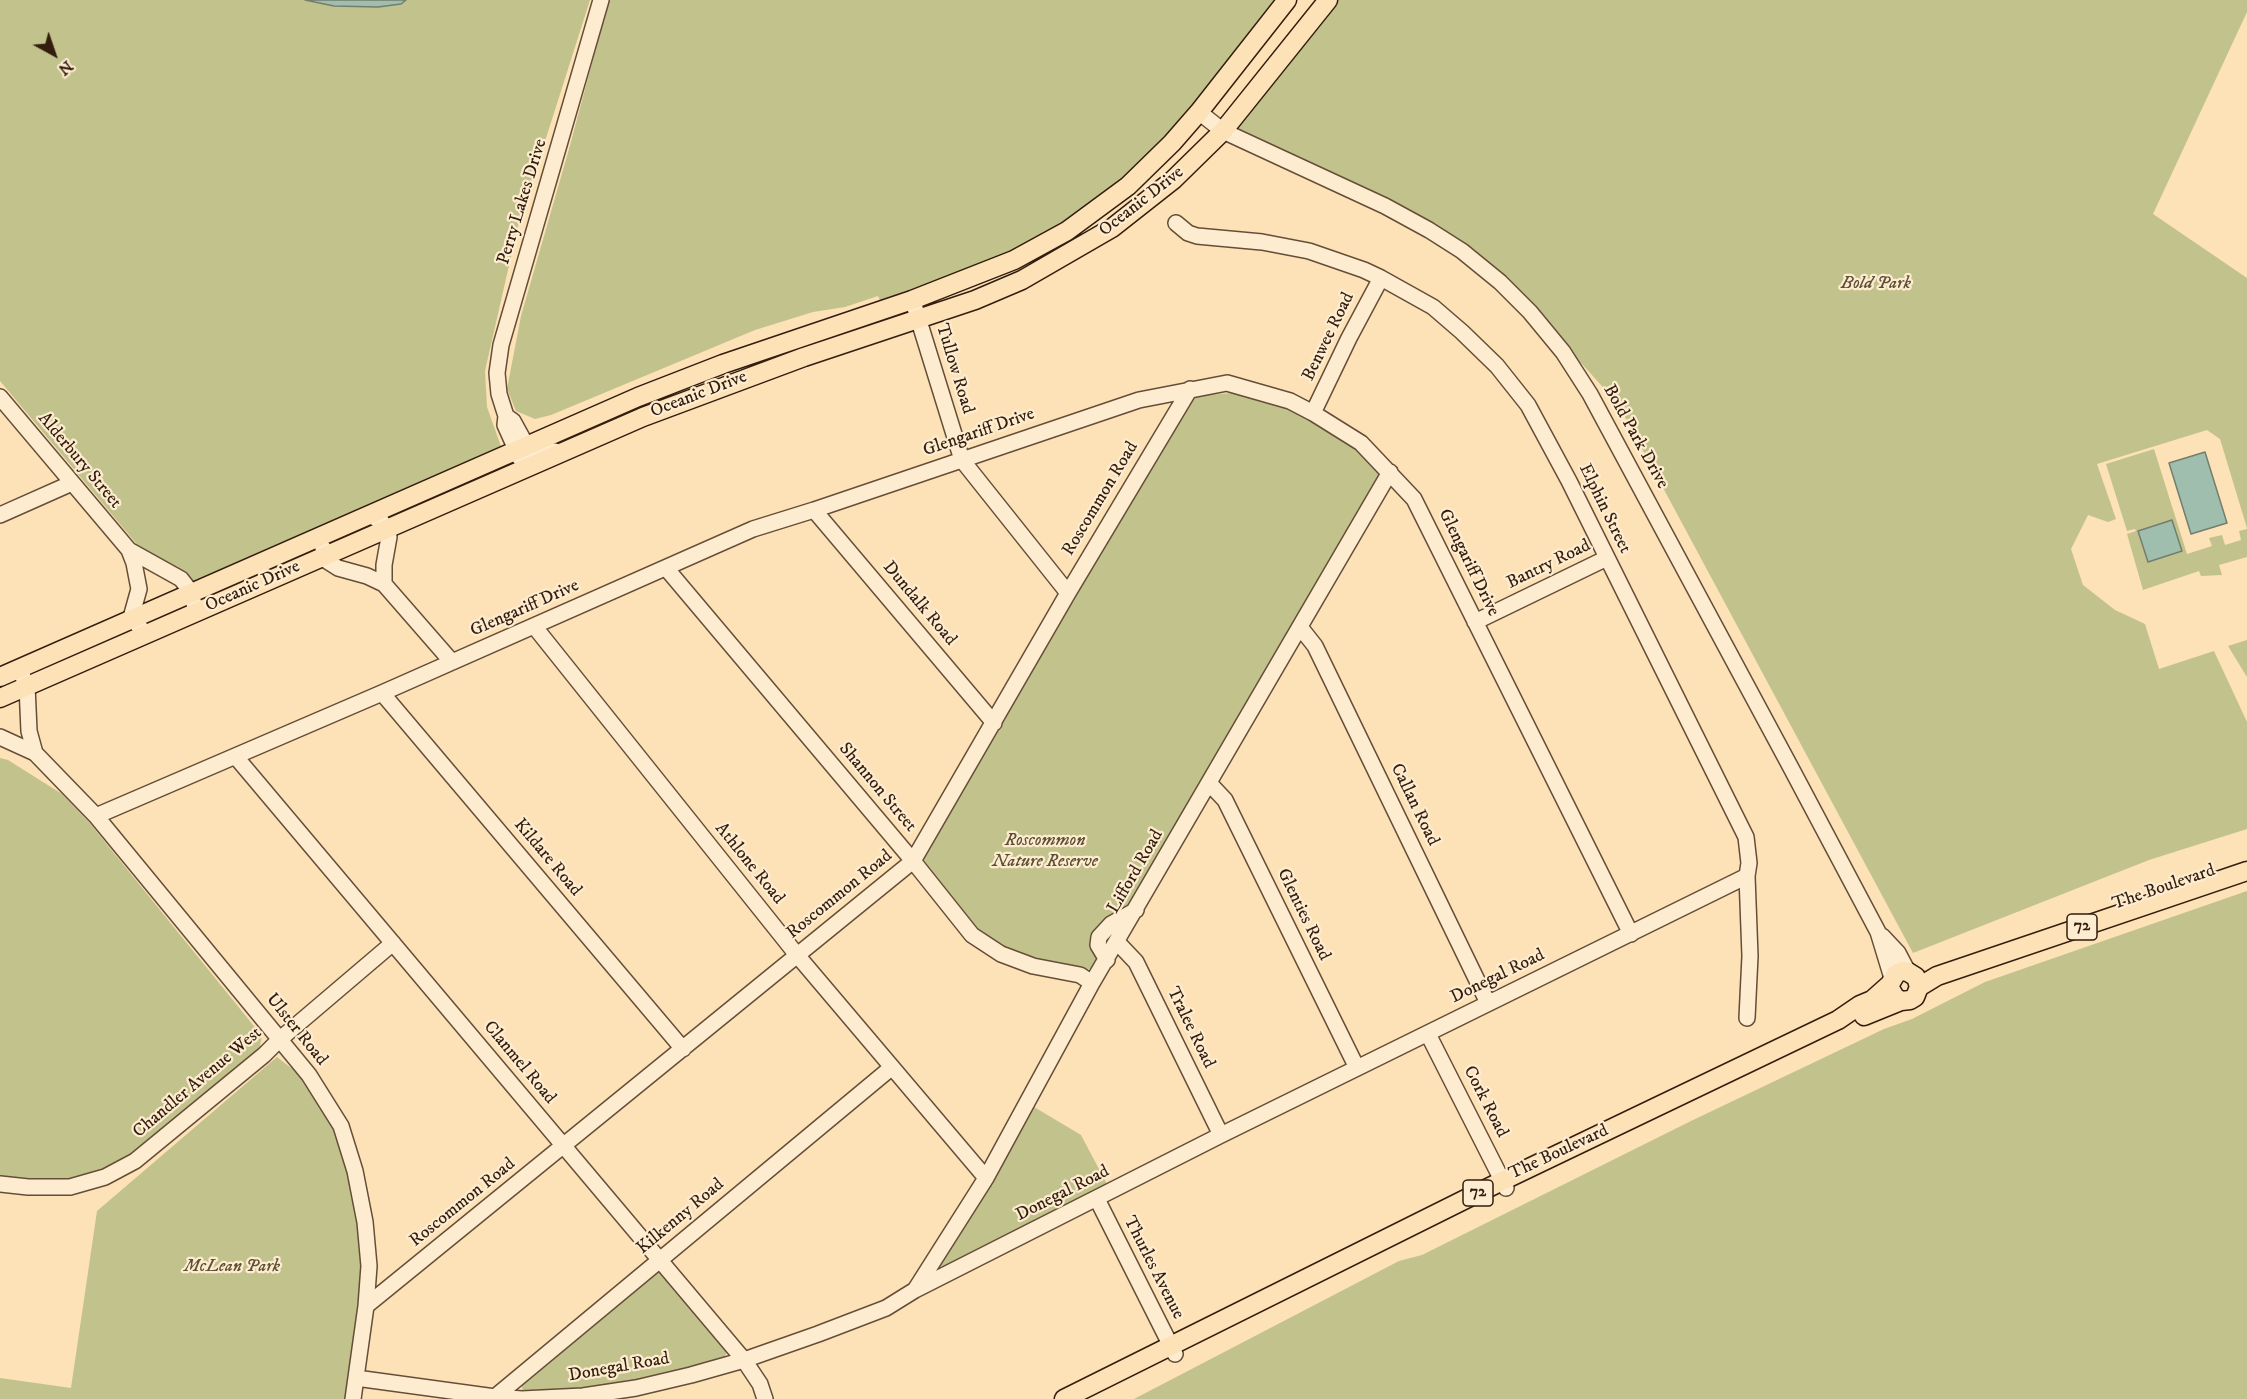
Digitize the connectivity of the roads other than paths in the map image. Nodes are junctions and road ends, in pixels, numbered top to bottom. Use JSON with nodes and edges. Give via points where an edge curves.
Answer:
{"nodes":[{"id":1,"x":601,"y":0,"type":"edge"},
{"id":2,"x":1287,"y":0,"type":"edge"},
{"id":3,"x":1328,"y":0,"type":"edge"},
{"id":4,"x":1199,"y":112,"type":"junction"},
{"id":5,"x":1223,"y":131,"type":"junction"},
{"id":6,"x":1176,"y":223,"type":"dead end"},
{"id":7,"x":1380,"y":278,"type":"junction"},
{"id":8,"x":912,"y":300,"type":"junction"},
{"id":9,"x":918,"y":320,"type":"junction"},
{"id":10,"x":1190,"y":389,"type":"junction"},
{"id":11,"x":0,"y":397,"type":"edge"},
{"id":12,"x":1313,"y":413,"type":"junction"},
{"id":13,"x":572,"y":447,"type":"junction"},
{"id":14,"x":520,"y":450,"type":"junction"},
{"id":15,"x":962,"y":460,"type":"junction"},
{"id":16,"x":1390,"y":472,"type":"junction"},
{"id":17,"x":507,"y":476,"type":"junction"},
{"id":18,"x":72,"y":483,"type":"junction"},
{"id":19,"x":814,"y":510,"type":"junction"},
{"id":20,"x":0,"y":515,"type":"edge"},
{"id":21,"x":370,"y":515,"type":"junction"},
{"id":22,"x":386,"y":528,"type":"junction"},
{"id":23,"x":322,"y":536,"type":"junction"},
{"id":24,"x":129,"y":550,"type":"junction"},
{"id":25,"x":325,"y":555,"type":"junction"},
{"id":26,"x":1607,"y":558,"type":"junction"},
{"id":27,"x":666,"y":568,"type":"junction"},
{"id":28,"x":384,"y":584,"type":"junction"},
{"id":29,"x":191,"y":593,"type":"junction"},
{"id":30,"x":1068,"y":593,"type":"junction"},
{"id":31,"x":195,"y":612,"type":"junction"},
{"id":32,"x":133,"y":618,"type":"junction"},
{"id":33,"x":1475,"y":622,"type":"junction"},
{"id":34,"x":534,"y":626,"type":"junction"},
{"id":35,"x":1300,"y":627,"type":"junction"},
{"id":36,"x":146,"y":634,"type":"junction"},
{"id":37,"x":452,"y":662,"type":"junction"},
{"id":38,"x":19,"y":668,"type":"junction"},
{"id":39,"x":0,"y":676,"type":"edge"},
{"id":40,"x":27,"y":686,"type":"junction"},
{"id":41,"x":382,"y":693,"type":"junction"},
{"id":42,"x":0,"y":698,"type":"edge"},
{"id":43,"x":994,"y":723,"type":"junction"},
{"id":44,"x":0,"y":737,"type":"edge"},
{"id":45,"x":35,"y":753,"type":"junction"},
{"id":46,"x":236,"y":756,"type":"junction"},
{"id":47,"x":1209,"y":783,"type":"junction"},
{"id":48,"x":96,"y":816,"type":"junction"},
{"id":49,"x":2247,"y":860,"type":"edge"},
{"id":50,"x":913,"y":861,"type":"junction"},
{"id":51,"x":2247,"y":871,"type":"edge"},
{"id":52,"x":1747,"y":876,"type":"junction"},
{"id":53,"x":1136,"y":910,"type":"junction"},
{"id":54,"x":1631,"y":934,"type":"junction"},
{"id":55,"x":1118,"y":943,"type":"junction"},
{"id":56,"x":393,"y":944,"type":"junction"},
{"id":57,"x":797,"y":955,"type":"junction"},
{"id":58,"x":1107,"y":960,"type":"junction"},
{"id":59,"x":1904,"y":979,"type":"junction"},
{"id":60,"x":1092,"y":983,"type":"junction"},
{"id":61,"x":1488,"y":1003,"type":"junction"},
{"id":62,"x":1747,"y":1018,"type":"dead end"},
{"id":63,"x":1428,"y":1034,"type":"junction"},
{"id":64,"x":279,"y":1040,"type":"junction"},
{"id":65,"x":683,"y":1048,"type":"junction"},
{"id":66,"x":891,"y":1068,"type":"junction"},
{"id":67,"x":1357,"y":1068,"type":"junction"},
{"id":68,"x":1221,"y":1135,"type":"junction"},
{"id":69,"x":565,"y":1146,"type":"junction"},
{"id":70,"x":986,"y":1178,"type":"junction"},
{"id":71,"x":0,"y":1184,"type":"edge"},
{"id":72,"x":1504,"y":1184,"type":"junction"},
{"id":73,"x":1097,"y":1199,"type":"junction"},
{"id":74,"x":659,"y":1260,"type":"junction"},
{"id":75,"x":915,"y":1290,"type":"junction"},
{"id":76,"x":366,"y":1306,"type":"junction"},
{"id":77,"x":1173,"y":1350,"type":"junction"},
{"id":78,"x":744,"y":1360,"type":"junction"},
{"id":79,"x":356,"y":1378,"type":"junction"},
{"id":80,"x":495,"y":1397,"type":"junction"},
{"id":81,"x":353,"y":1399,"type":"edge"},
{"id":82,"x":765,"y":1399,"type":"edge"},
{"id":83,"x":1064,"y":1399,"type":"edge"},
{"id":84,"x":1085,"y":1399,"type":"edge"}],
"edges":[{"from":1,"to":14,"type":"street","name":"Perry Lakes Drive","via":[[501,345],[496,373],[499,394],[508,434]]},
{"from":2,"to":4,"type":"main road","name":"Oceanic Drive"},
{"from":3,"to":5,"type":"main road","name":"Oceanic Drive"},
{"from":4,"to":5,"type":"street","name":"Bold Park Drive"},
{"from":4,"to":8,"type":"main road","name":"Oceanic Drive","via":[[1128,186],[1067,231],[1014,260]]},
{"from":5,"to":9,"type":"main road","name":"Oceanic Drive","via":[[1173,180],[1112,228],[1022,280]]},
{"from":5,"to":59,"type":"street","name":"Bold Park Drive","via":[[1385,206],[1462,251],[1500,282],[1563,352],[1660,522]]},
{"from":6,"to":7,"type":"street","name":"Elphin Street","via":[[1197,236],[1309,250]]},
{"from":7,"to":12,"type":"street","name":"Benwee Road"},
{"from":7,"to":26,"type":"street","name":"Elphin Street","via":[[1433,307],[1501,371],[1528,405],[1548,440]]},
{"from":8,"to":9,"type":"street","name":"Tullow Road"},
{"from":8,"to":14,"type":"main road","name":"Oceanic Drive","via":[[723,364]]},
{"from":9,"to":13,"type":"main road","name":"Oceanic Drive","via":[[699,394]]},
{"from":9,"to":15,"type":"street","name":"Tullow Road"},
{"from":10,"to":12,"type":"street","name":"Glengariff Drive","via":[[1227,383],[1290,401]]},
{"from":10,"to":15,"type":"street","name":"Glengariff Drive","via":[[1139,400]]},
{"from":10,"to":30,"type":"street","name":"Roscommon Road"},
{"from":11,"to":18,"type":"street","name":"Alderbury Street"},
{"from":12,"to":16,"type":"street","name":"Glengariff Drive","via":[[1361,443]]},
{"from":13,"to":14,"type":"street","via":[[539,455]]},
{"from":13,"to":17,"type":"main road","name":"Oceanic Drive"},
{"from":14,"to":17,"type":"street","via":[[519,460]]},
{"from":14,"to":21,"type":"main road","name":"Oceanic Drive"},
{"from":15,"to":19,"type":"street","name":"Glengariff Drive"},
{"from":15,"to":30,"type":"street","name":"Tullow Road"},
{"from":16,"to":33,"type":"street","name":"Glengariff Drive","via":[[1414,499]]},
{"from":16,"to":35,"type":"street","name":"Lifford Road"},
{"from":17,"to":22,"type":"main road","name":"Oceanic Drive"},
{"from":18,"to":20,"type":"street"},
{"from":18,"to":24,"type":"street","name":"Alderbury Street"},
{"from":19,"to":27,"type":"street","name":"Glengariff Drive","via":[[753,529]]},
{"from":19,"to":43,"type":"street","name":"Dundalk Road"},
{"from":21,"to":22,"type":"street"},
{"from":21,"to":23,"type":"main road","name":"Oceanic Drive"},
{"from":22,"to":25,"type":"main road","name":"Oceanic Drive"},
{"from":22,"to":28,"type":"street","via":[[389,540]]},
{"from":23,"to":25,"type":"street"},
{"from":23,"to":29,"type":"main road","name":"Oceanic Drive"},
{"from":24,"to":29,"type":"street","name":"Alderbury Street","via":[[176,575]]},
{"from":24,"to":32,"type":"street","name":"Alderbury Street","via":[[139,589],[132,608]]},
{"from":25,"to":28,"type":"street","via":[[338,568]]},
{"from":25,"to":31,"type":"main road","name":"Oceanic Drive"},
{"from":26,"to":33,"type":"street","name":"Bantry Road"},
{"from":26,"to":52,"type":"street","name":"Elphin Street","via":[[1741,824],[1748,848]]},
{"from":27,"to":34,"type":"street","name":"Glengariff Drive"},
{"from":27,"to":50,"type":"street","name":"Shannon Street"},
{"from":28,"to":37,"type":"street"},
{"from":29,"to":31,"type":"street"},
{"from":29,"to":32,"type":"main road","name":"Oceanic Drive"},
{"from":30,"to":43,"type":"street","name":"Roscommon Road"},
{"from":31,"to":36,"type":"main road","name":"Oceanic Drive"},
{"from":32,"to":36,"type":"street"},
{"from":32,"to":38,"type":"main road","name":"Oceanic Drive"},
{"from":33,"to":54,"type":"street","name":"Glengariff Drive"},
{"from":34,"to":37,"type":"street","name":"Glengariff Drive"},
{"from":34,"to":57,"type":"street","name":"Athlone Road"},
{"from":35,"to":47,"type":"street","name":"Lifford Road"},
{"from":35,"to":61,"type":"street","name":"Callan Road","via":[[1315,646]]},
{"from":36,"to":40,"type":"main road","name":"Oceanic Drive"},
{"from":37,"to":41,"type":"street","name":"Glengariff Drive"},
{"from":38,"to":39,"type":"main road","name":"Oceanic Drive"},
{"from":38,"to":40,"type":"street"},
{"from":40,"to":42,"type":"main road","name":"Oceanic Drive"},
{"from":40,"to":45,"type":"street","via":[[29,731]]},
{"from":41,"to":46,"type":"street","name":"Glengariff Drive"},
{"from":41,"to":65,"type":"street","name":"Kildare Road"},
{"from":43,"to":50,"type":"street","name":"Roscommon Road"},
{"from":44,"to":45,"type":"street","name":"Ulster Road"},
{"from":45,"to":48,"type":"street","name":"Ulster Road"},
{"from":46,"to":48,"type":"street","name":"Glengariff Drive"},
{"from":46,"to":56,"type":"street","name":"Clanmel Road"},
{"from":47,"to":53,"type":"street","name":"Lifford Road"},
{"from":47,"to":67,"type":"street","name":"Glenties Road","via":[[1225,801]]},
{"from":48,"to":64,"type":"street","name":"Ulster Road"},
{"from":49,"to":59,"type":"main road","name":"The Boulevard","number":"72"},
{"from":50,"to":57,"type":"street","name":"Roscommon Road"},
{"from":50,"to":60,"type":"street","name":"Shannon Street","via":[[972,935],[1001,954],[1033,966],[1080,975]]},
{"from":51,"to":59,"type":"main road","name":"The Boulevard","number":"72","via":[[1937,976]]},
{"from":52,"to":54,"type":"street","name":"Donegal Road"},
{"from":52,"to":62,"type":"street","name":"Elphin Street"},
{"from":53,"to":55,"type":"street","name":"Lifford Road"},
{"from":53,"to":58,"type":"street","via":[[1111,924],[1099,937],[1098,945]]},
{"from":54,"to":61,"type":"street","name":"Donegal Road"},
{"from":55,"to":58,"type":"street","name":"Lifford Road"},
{"from":55,"to":68,"type":"street","name":"Tralee Road","via":[[1136,962]]},
{"from":56,"to":64,"type":"street","name":"Chandler Avenue West"},
{"from":56,"to":69,"type":"street","name":"Clanmel Road"},
{"from":57,"to":65,"type":"street","name":"Roscommon Road"},
{"from":57,"to":66,"type":"street","name":"Athlone Road"},
{"from":58,"to":60,"type":"street","name":"Lifford Road"},
{"from":59,"to":72,"type":"main road","name":"The Boulevard","number":"72","via":[[1838,1020]]},
{"from":59,"to":72,"type":"main road","name":"The Boulevard","number":"72","via":[[1915,996],[1876,1009]]},
{"from":60,"to":70,"type":"street","name":"Lifford Road"},
{"from":61,"to":63,"type":"street","name":"Donegal Road"},
{"from":63,"to":67,"type":"street","name":"Donegal Road"},
{"from":63,"to":72,"type":"street","name":"Cork Road"},
{"from":64,"to":71,"type":"street","name":"Chandler Avenue West","via":[[135,1161],[105,1177],[70,1187]]},
{"from":64,"to":76,"type":"street","name":"Ulster Road","via":[[309,1075],[341,1126],[365,1222],[369,1266]]},
{"from":65,"to":69,"type":"street","name":"Roscommon Road"},
{"from":66,"to":70,"type":"street","name":"Athlone Road"},
{"from":66,"to":74,"type":"street","name":"Kilkenny Road"},
{"from":67,"to":68,"type":"street","name":"Donegal Road"},
{"from":68,"to":73,"type":"street","name":"Donegal Road"},
{"from":69,"to":74,"type":"street","name":"Clanmel Road"},
{"from":69,"to":76,"type":"street","name":"Roscommon Road"},
{"from":70,"to":75,"type":"street","name":"Lifford Road"},
{"from":72,"to":77,"type":"main road","name":"The Boulevard","number":"72"},
{"from":73,"to":75,"type":"street","name":"Donegal Road"},
{"from":73,"to":77,"type":"street","name":"Thurles Avenue"},
{"from":74,"to":78,"type":"street","name":"Clanmel Road"},
{"from":74,"to":80,"type":"street","name":"Kilkenny Road"},
{"from":75,"to":78,"type":"street","name":"Donegal Road","via":[[886,1308]]},
{"from":76,"to":79,"type":"street","name":"Ulster Road"},
{"from":77,"to":83,"type":"main road","name":"The Boulevard","number":"72"},
{"from":77,"to":84,"type":"main road","name":"The Boulevard","number":"72"},
{"from":78,"to":80,"type":"street","name":"Donegal Road","via":[[636,1388],[583,1396]]},
{"from":78,"to":82,"type":"street","name":"Clanmel Road"},
{"from":79,"to":80,"type":"street","name":"Donegal Road"},
{"from":79,"to":81,"type":"street","name":"Ulster Road"}]}
